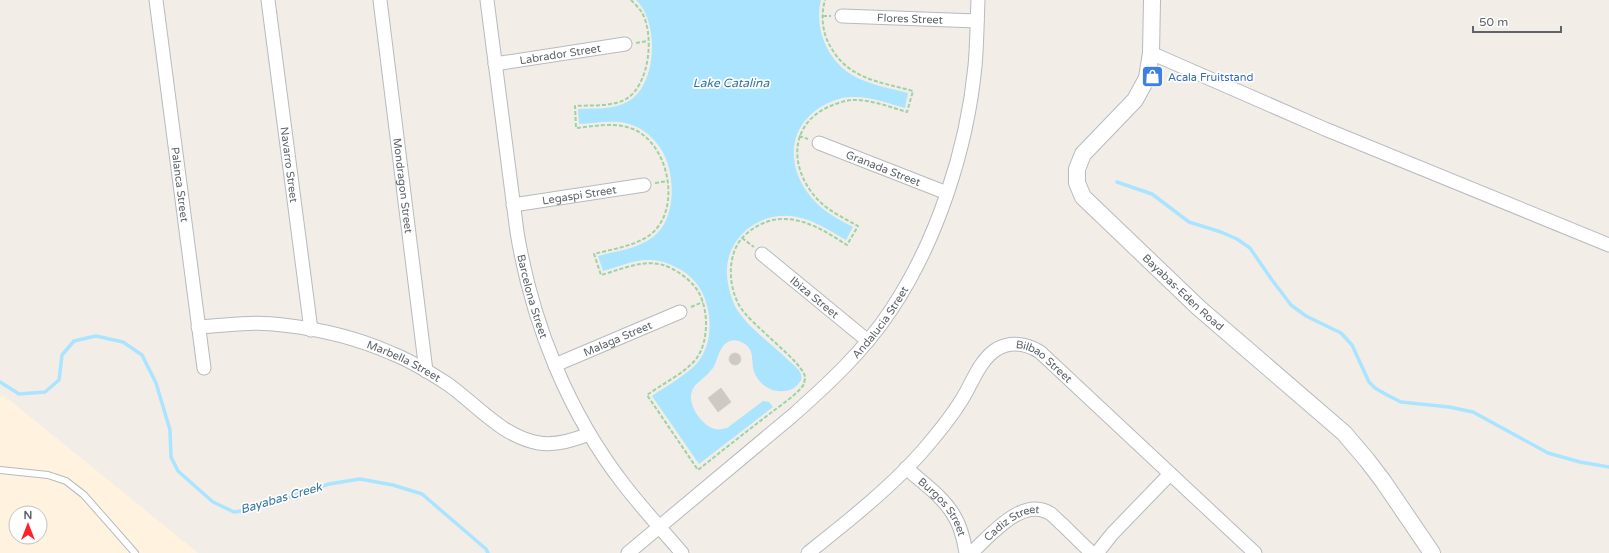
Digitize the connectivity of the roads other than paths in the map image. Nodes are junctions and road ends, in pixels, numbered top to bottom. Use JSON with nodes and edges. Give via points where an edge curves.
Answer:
{"nodes":[{"id":1,"x":156,"y":0,"type":"edge"},
{"id":2,"x":268,"y":0,"type":"edge"},
{"id":3,"x":380,"y":0,"type":"edge"},
{"id":4,"x":487,"y":0,"type":"edge"},
{"id":5,"x":978,"y":0,"type":"edge"},
{"id":6,"x":1152,"y":0,"type":"edge"},
{"id":7,"x":842,"y":16,"type":"dead end"},
{"id":8,"x":977,"y":21,"type":"junction"},
{"id":9,"x":625,"y":44,"type":"dead end"},
{"id":10,"x":1151,"y":53,"type":"junction"},
{"id":11,"x":495,"y":64,"type":"junction"},
{"id":12,"x":819,"y":143,"type":"dead end"},
{"id":13,"x":644,"y":185,"type":"dead end"},
{"id":14,"x":947,"y":193,"type":"junction"},
{"id":15,"x":513,"y":205,"type":"junction"},
{"id":16,"x":1609,"y":245,"type":"edge"},
{"id":17,"x":762,"y":254,"type":"dead end"},
{"id":18,"x":680,"y":312,"type":"dead end"},
{"id":19,"x":198,"y":327,"type":"junction"},
{"id":20,"x":311,"y":330,"type":"junction"},
{"id":21,"x":868,"y":341,"type":"junction"},
{"id":22,"x":555,"y":365,"type":"junction"},
{"id":23,"x":204,"y":368,"type":"dead end"},
{"id":24,"x":426,"y":371,"type":"junction"},
{"id":25,"x":589,"y":434,"type":"junction"},
{"id":26,"x":906,"y":468,"type":"junction"},
{"id":27,"x":0,"y":470,"type":"edge"},
{"id":28,"x":1170,"y":474,"type":"junction"},
{"id":29,"x":659,"y":527,"type":"junction"},
{"id":30,"x":1248,"y":551,"type":"edge"},
{"id":31,"x":135,"y":553,"type":"edge"},
{"id":32,"x":628,"y":553,"type":"edge"},
{"id":33,"x":682,"y":553,"type":"edge"},
{"id":34,"x":808,"y":553,"type":"edge"},
{"id":35,"x":966,"y":553,"type":"edge"},
{"id":36,"x":971,"y":553,"type":"edge"},
{"id":37,"x":1092,"y":553,"type":"edge"},
{"id":38,"x":1097,"y":553,"type":"edge"},
{"id":39,"x":1432,"y":553,"type":"edge"}],
"edges":[{"from":1,"to":19,"type":"street","name":"Palanca Street"},
{"from":2,"to":20,"type":"street","name":"Navarro Street"},
{"from":3,"to":24,"type":"street","name":"Mondragon Street"},
{"from":4,"to":11,"type":"street","name":"Barcelona Street"},
{"from":5,"to":8,"type":"street","name":"Andalucia Street"},
{"from":6,"to":10,"type":"street","name":"Bayabas-Eden Road"},
{"from":7,"to":8,"type":"street","name":"Flores Street"},
{"from":8,"to":14,"type":"street","name":"Andalucia Street","via":[[975,66],[969,107],[960,153]]},
{"from":9,"to":11,"type":"street","name":"Labrador Street"},
{"from":10,"to":16,"type":"street","via":[[1325,129]]},
{"from":10,"to":39,"type":"street","name":"Bayabas-Eden Road","via":[[1147,78],[1135,100],[1083,154],[1077,169],[1077,183],[1083,197],[1199,308],[1344,433],[1379,475]]},
{"from":11,"to":15,"type":"street","name":"Barcelona Street"},
{"from":12,"to":14,"type":"street","name":"Granada Street"},
{"from":13,"to":15,"type":"street","name":"Legaspi Street"},
{"from":14,"to":21,"type":"street","name":"Andalucia Street","via":[[914,273],[891,311]]},
{"from":15,"to":22,"type":"street","name":"Barcelona Street","via":[[529,290]]},
{"from":17,"to":21,"type":"street","name":"Ibiza Street"},
{"from":18,"to":22,"type":"street","name":"Malaga Street"},
{"from":19,"to":20,"type":"street","name":"Marbella Street","via":[[282,324]]},
{"from":19,"to":23,"type":"street","name":"Palanca Street"},
{"from":20,"to":24,"type":"street","name":"Marbella Street","via":[[331,333],[391,353]]},
{"from":21,"to":29,"type":"street","name":"Andalucia Street","via":[[844,368],[792,416]]},
{"from":22,"to":25,"type":"street","name":"Barcelona Street"},
{"from":24,"to":25,"type":"street","name":"Marbella Street","via":[[448,384],[503,428],[525,440],[541,444],[557,443]]},
{"from":25,"to":29,"type":"street","name":"Barcelona Street","via":[[624,486]]},
{"from":26,"to":28,"type":"street","name":"Bilbao Street","via":[[956,408],[990,354],[998,348],[1019,344],[1030,346],[1040,352]]},
{"from":26,"to":34,"type":"street","name":"Bilbao Street"},
{"from":26,"to":35,"type":"street","name":"Burgos Street","via":[[946,504],[960,527]]},
{"from":27,"to":31,"type":"lane","via":[[48,475],[66,481],[84,495]]},
{"from":28,"to":30,"type":"street","name":"Bilbao Street"},
{"from":28,"to":38,"type":"street"},
{"from":29,"to":32,"type":"street","name":"Andalucia Street"},
{"from":29,"to":33,"type":"street","name":"Barcelona Street"},
{"from":36,"to":37,"type":"street","name":"Cadiz Street","via":[[1012,517],[1030,510],[1051,514]]}]}
